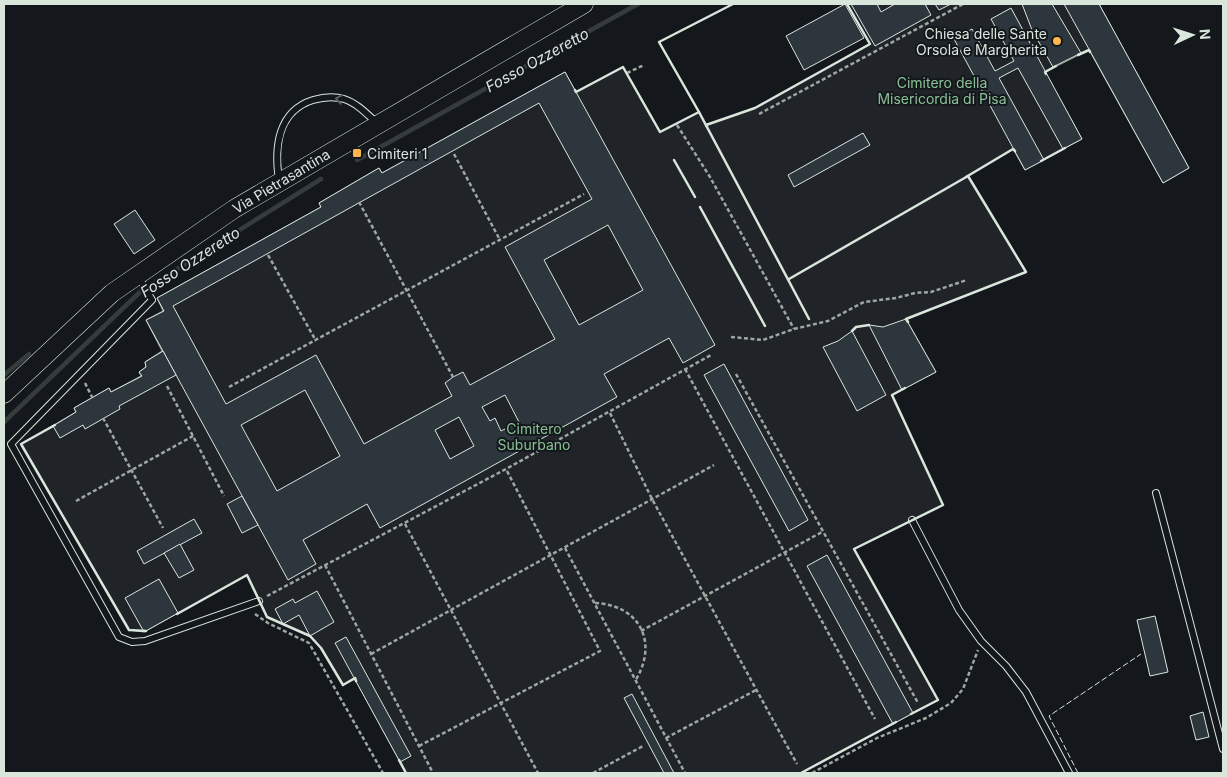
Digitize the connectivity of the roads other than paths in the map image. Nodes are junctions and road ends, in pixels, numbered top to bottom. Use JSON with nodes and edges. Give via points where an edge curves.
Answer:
{"nodes":[{"id":1,"x":584,"y":4,"type":"edge"},
{"id":2,"x":378,"y":125,"type":"junction"},
{"id":3,"x":279,"y":181,"type":"junction"},
{"id":4,"x":139,"y":278,"type":"junction"},
{"id":5,"x":4,"y":394,"type":"edge"},
{"id":6,"x":1156,"y":493,"type":"dead end"},
{"id":7,"x":912,"y":520,"type":"dead end"},
{"id":8,"x":259,"y":601,"type":"road end"},
{"id":9,"x":1223,"y":749,"type":"edge"},
{"id":10,"x":1069,"y":773,"type":"edge"}],
"edges":[{"from":1,"to":2,"type":"street","name":"Via Pietrasantina"},
{"from":2,"to":3,"type":"street","name":"Via Pietrasantina"},
{"from":2,"to":3,"type":"lane","one_way":true,"via":[[345,99],[327,97],[306,102],[289,114],[280,130],[276,159]]},
{"from":3,"to":4,"type":"street","name":"Via Pietrasantina"},
{"from":4,"to":5,"type":"street","name":"Via Pietrasantina","via":[[82,320]]},
{"from":4,"to":8,"type":"lane","via":[[152,300],[11,444],[119,637],[145,642]]},
{"from":6,"to":9,"type":"lane"},
{"from":7,"to":10,"type":"lane","via":[[959,610],[1026,692]]}]}
